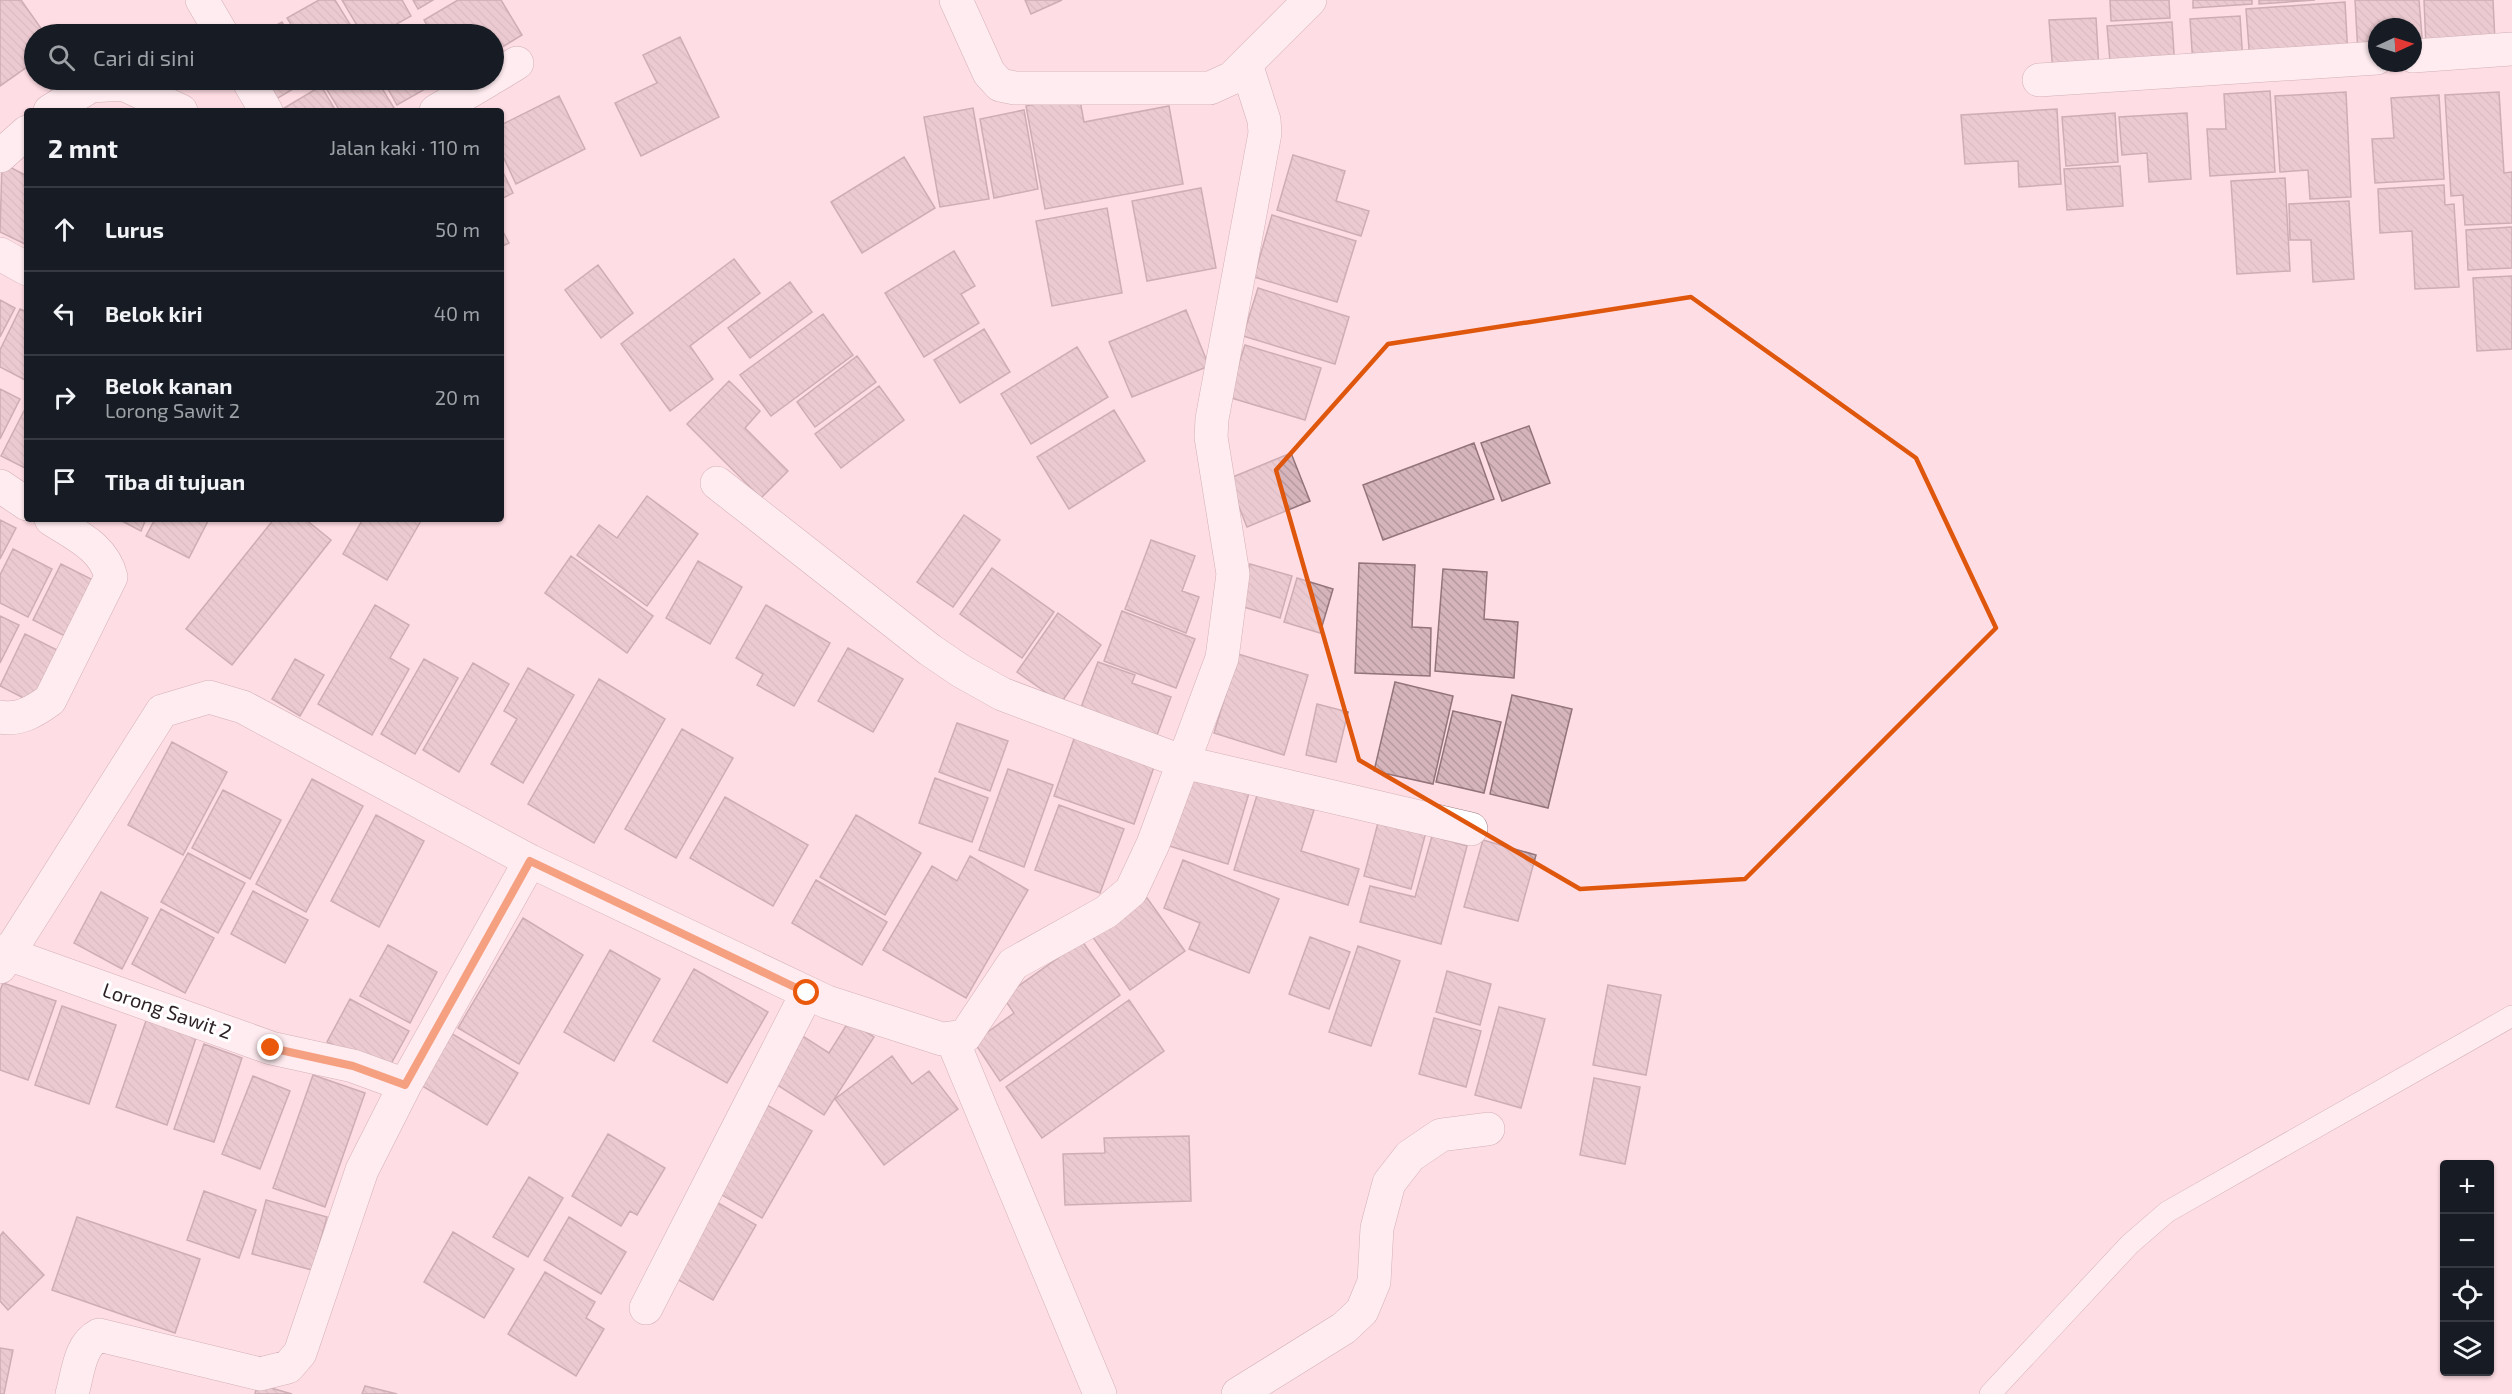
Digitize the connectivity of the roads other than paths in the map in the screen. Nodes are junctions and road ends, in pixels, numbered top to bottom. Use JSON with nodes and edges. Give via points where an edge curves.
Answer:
{"nodes":[{"id":1,"x":956,"y":0,"type":"edge"},
{"id":2,"x":1310,"y":0,"type":"edge"},
{"id":3,"x":2512,"y":49,"type":"edge"},
{"id":4,"x":2422,"y":55,"type":"edge"},
{"id":5,"x":2368,"y":59,"type":"edge"},
{"id":6,"x":1246,"y":64,"type":"junction"},
{"id":7,"x":2039,"y":80,"type":"dead end"},
{"id":8,"x":84,"y":90,"type":"edge"},
{"id":9,"x":136,"y":90,"type":"edge"},
{"id":10,"x":254,"y":90,"type":"edge"},
{"id":11,"x":472,"y":90,"type":"edge"},
{"id":12,"x":55,"y":108,"type":"edge"},
{"id":13,"x":175,"y":108,"type":"edge"},
{"id":14,"x":265,"y":108,"type":"edge"},
{"id":15,"x":441,"y":108,"type":"edge"},
{"id":16,"x":24,"y":135,"type":"edge"},
{"id":17,"x":0,"y":156,"type":"edge"},
{"id":18,"x":0,"y":254,"type":"edge"},
{"id":19,"x":24,"y":267,"type":"edge"},
{"id":20,"x":717,"y":483,"type":"dead end"},
{"id":21,"x":0,"y":486,"type":"edge"},
{"id":22,"x":24,"y":502,"type":"edge"},
{"id":23,"x":56,"y":522,"type":"edge"},
{"id":24,"x":0,"y":717,"type":"edge"},
{"id":25,"x":1183,"y":762,"type":"junction"},
{"id":26,"x":1471,"y":829,"type":"dead end"},
{"id":27,"x":530,"y":861,"type":"junction"},
{"id":28,"x":2,"y":958,"type":"edge"},
{"id":29,"x":807,"y":993,"type":"junction"},
{"id":30,"x":2512,"y":1016,"type":"edge"},
{"id":31,"x":952,"y":1039,"type":"junction"},
{"id":32,"x":405,"y":1085,"type":"junction"},
{"id":33,"x":1488,"y":1129,"type":"dead end"},
{"id":34,"x":646,"y":1308,"type":"dead end"},
{"id":35,"x":72,"y":1394,"type":"edge"},
{"id":36,"x":1100,"y":1394,"type":"edge"},
{"id":37,"x":1238,"y":1394,"type":"edge"},
{"id":38,"x":1990,"y":1394,"type":"edge"}],
"edges":[{"from":1,"to":6,"type":"street","via":[[989,74],[1000,85],[1210,88],[1232,78]]},
{"from":2,"to":6,"type":"street"},
{"from":3,"to":4,"type":"street"},
{"from":5,"to":7,"type":"street"},
{"from":6,"to":25,"type":"street","via":[[1265,134],[1211,437],[1233,574],[1222,658]]},
{"from":8,"to":12,"type":"street"},
{"from":9,"to":13,"type":"street"},
{"from":10,"to":14,"type":"street"},
{"from":11,"to":15,"type":"street"},
{"from":16,"to":17,"type":"street"},
{"from":18,"to":19,"type":"street"},
{"from":20,"to":25,"type":"street","via":[[961,671],[1002,694]]},
{"from":21,"to":22,"type":"street"},
{"from":23,"to":24,"type":"street","via":[[92,545],[107,561],[111,577],[50,700],[35,711],[11,719]]},
{"from":25,"to":26,"type":"street"},
{"from":25,"to":31,"type":"street","via":[[1131,891],[1106,912],[1013,964],[965,1036]]},
{"from":27,"to":28,"type":"street","via":[[243,707],[209,697],[162,711]]},
{"from":27,"to":29,"type":"street"},
{"from":27,"to":32,"type":"street"},
{"from":28,"to":32,"type":"street","name":"Lorong Sawit 2","via":[[271,1048],[353,1066]]},
{"from":29,"to":31,"type":"street","via":[[942,1039]]},
{"from":29,"to":34,"type":"street"},
{"from":30,"to":38,"type":"lane","via":[[2167,1212],[2130,1244]]},
{"from":31,"to":36,"type":"street"},
{"from":32,"to":35,"type":"street","via":[[362,1170],[300,1353],[288,1367],[260,1374],[99,1335],[90,1339],[85,1348]]},
{"from":33,"to":37,"type":"street","via":[[1441,1135],[1410,1156],[1389,1183],[1377,1228],[1374,1282],[1362,1311],[1335,1333]]}]}
